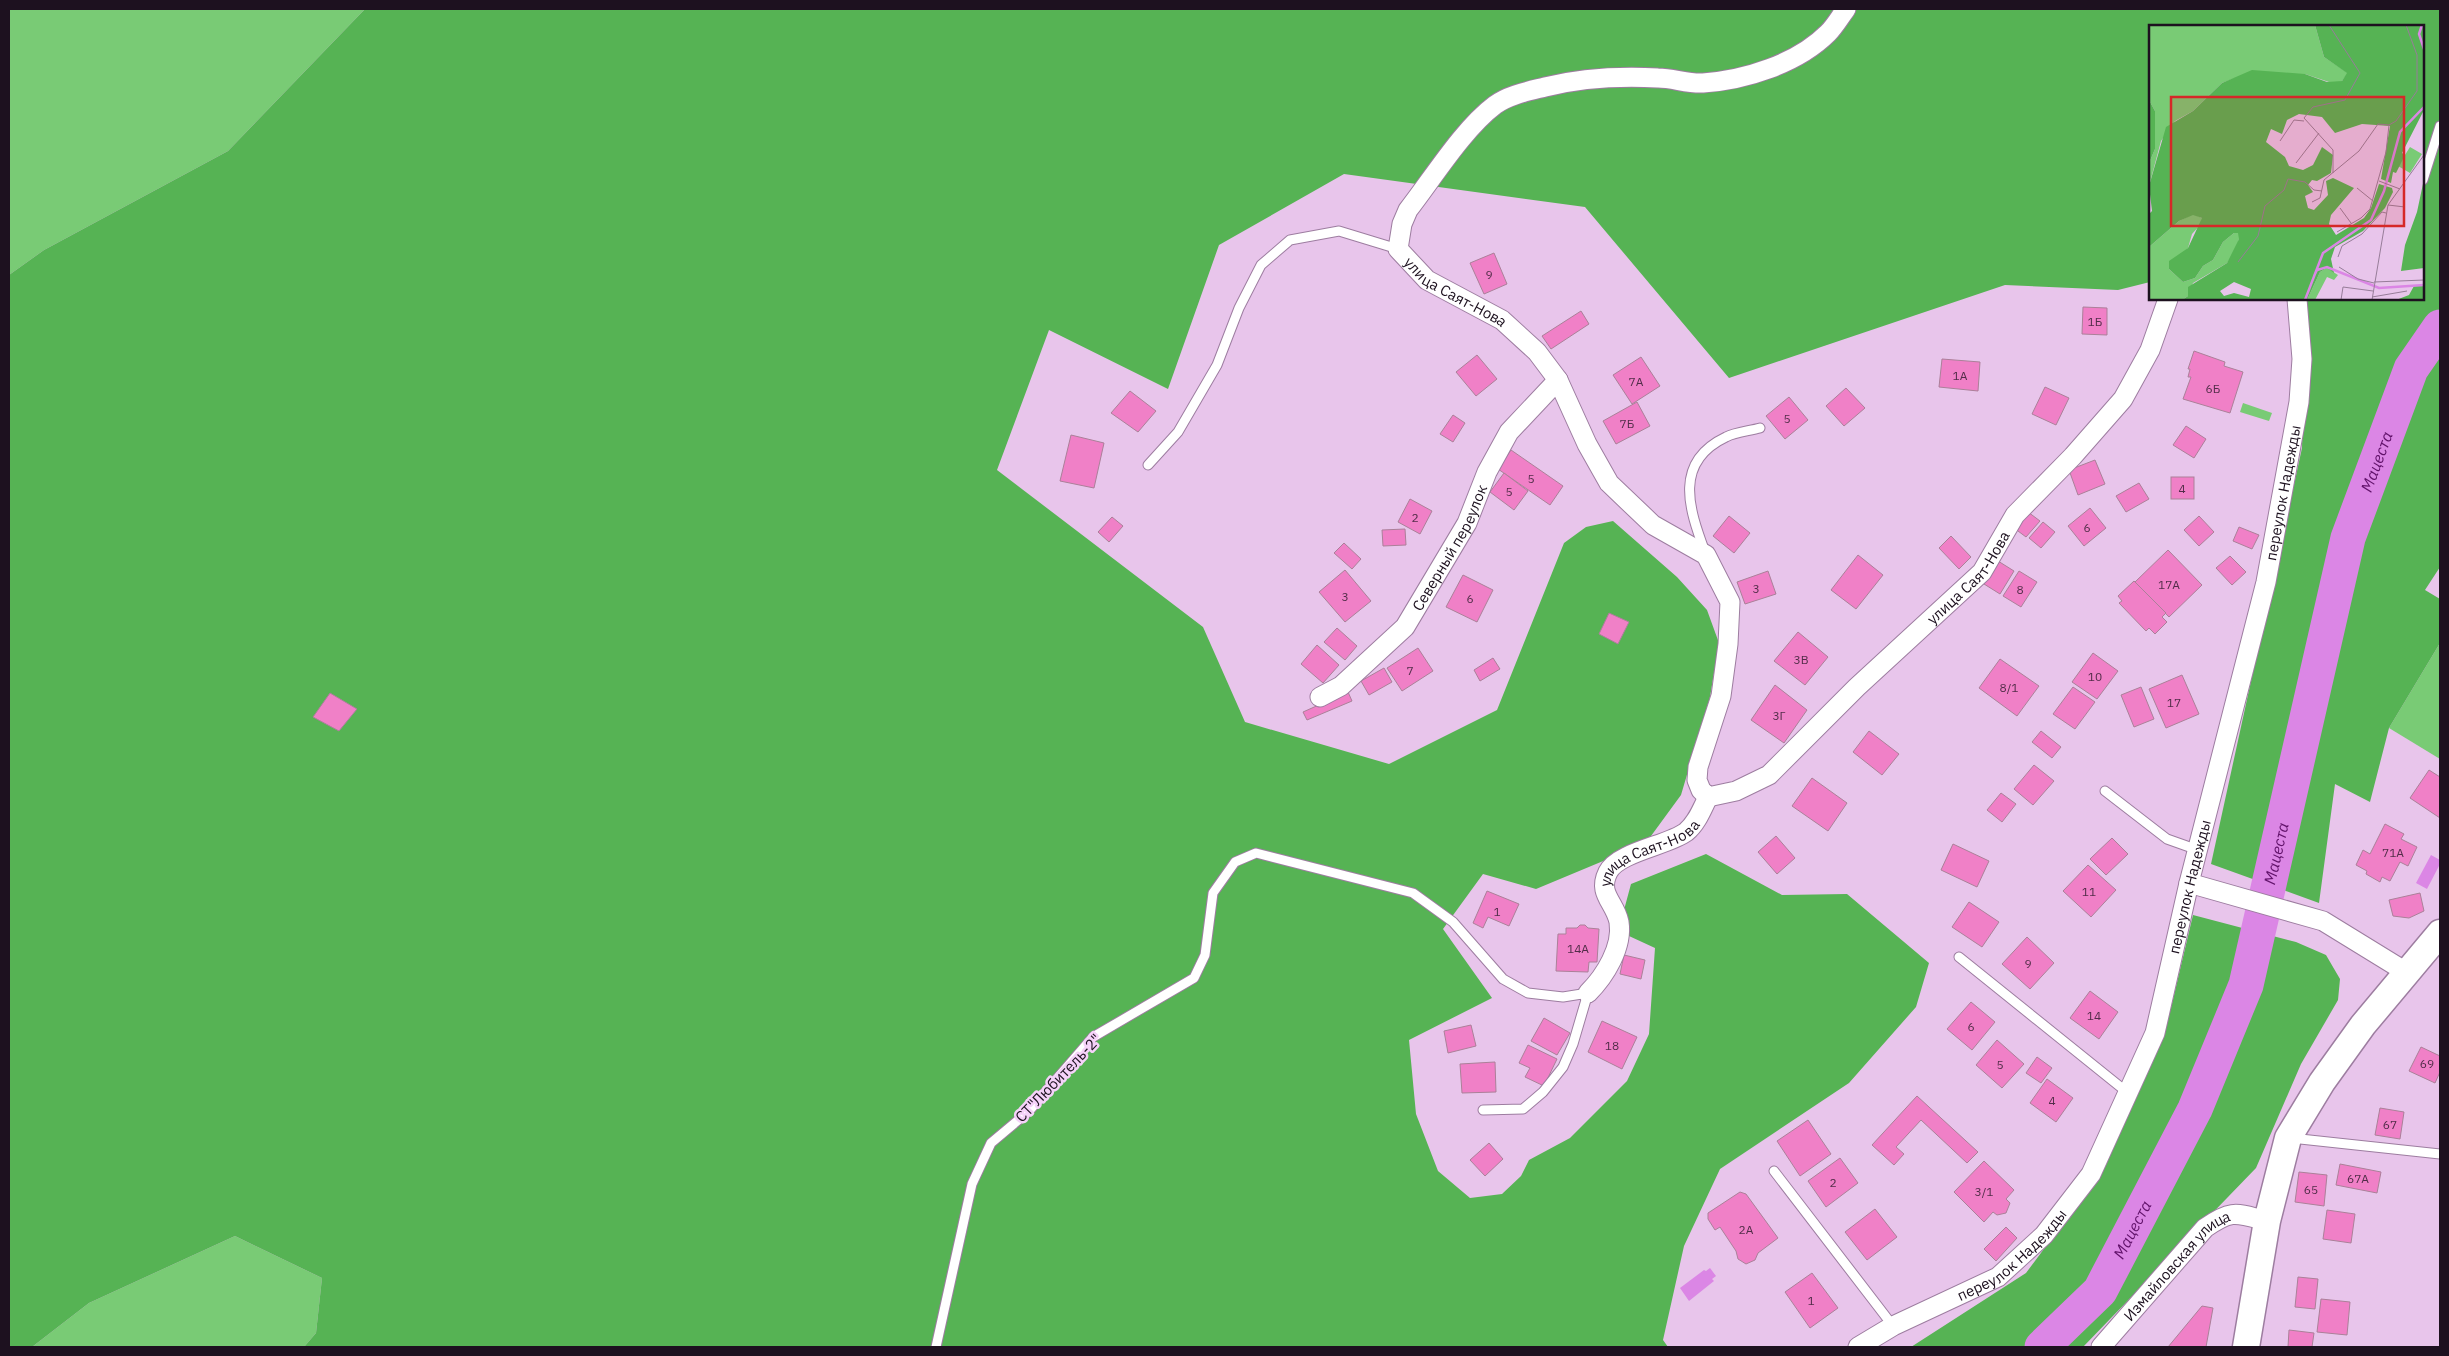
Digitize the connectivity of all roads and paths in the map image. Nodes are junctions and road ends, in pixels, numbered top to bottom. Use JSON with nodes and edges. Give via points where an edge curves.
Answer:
{"nodes":[{"id":1,"x":1846,"y":9,"type":"edge"},
{"id":2,"x":2440,"y":126,"type":"edge"},
{"id":3,"x":2424,"y":177,"type":"edge"},
{"id":4,"x":1398,"y":249,"type":"junction"},
{"id":5,"x":2168,"y":300,"type":"edge"},
{"id":6,"x":2297,"y":300,"type":"edge"},
{"id":7,"x":1558,"y":380,"type":"junction"},
{"id":8,"x":1760,"y":428,"type":"dead end"},
{"id":9,"x":1148,"y":465,"type":"dead end"},
{"id":10,"x":1706,"y":555,"type":"junction"},
{"id":11,"x":1320,"y":697,"type":"dead end"},
{"id":12,"x":2106,"y":791,"type":"dead end"},
{"id":13,"x":1708,"y":797,"type":"junction"},
{"id":14,"x":2198,"y":850,"type":"junction"},
{"id":15,"x":2189,"y":882,"type":"junction"},
{"id":16,"x":2440,"y":933,"type":"edge"},
{"id":17,"x":1959,"y":957,"type":"dead end"},
{"id":18,"x":2406,"y":972,"type":"junction"},
{"id":19,"x":1588,"y":993,"type":"junction"},
{"id":20,"x":2128,"y":1093,"type":"junction"},
{"id":21,"x":1483,"y":1110,"type":"dead end"},
{"id":22,"x":2288,"y":1138,"type":"junction"},
{"id":23,"x":2440,"y":1154,"type":"edge"},
{"id":24,"x":1774,"y":1170,"type":"dead end"},
{"id":25,"x":2267,"y":1221,"type":"junction"},
{"id":26,"x":1893,"y":1326,"type":"junction"},
{"id":27,"x":936,"y":1347,"type":"edge"},
{"id":28,"x":1858,"y":1347,"type":"edge"},
{"id":29,"x":2101,"y":1347,"type":"edge"},
{"id":30,"x":2246,"y":1347,"type":"edge"}],
"edges":[{"from":1,"to":4,"type":"street","name":"улица Саят-Нова","via":[[1828,33],[1805,50],[1742,77],[1702,83],[1658,78],[1569,81],[1496,104],[1473,126],[1408,210]]},
{"from":2,"to":3,"type":"lane"},
{"from":4,"to":7,"type":"street","name":"улица Саят-Нова","via":[[1426,280],[1502,320],[1537,352]]},
{"from":4,"to":9,"type":"lane","via":[[1339,231],[1290,240],[1261,265],[1239,308],[1217,365],[1178,432]]},
{"from":5,"to":13,"type":"street","name":"улица Саят-Нова","via":[[2150,350],[2123,399],[2015,515],[1982,572],[1857,687],[1769,775],[1736,791]]},
{"from":6,"to":14,"type":"street","name":"переулок Надежды","via":[[2302,360],[2299,402],[2266,582]]},
{"from":7,"to":10,"type":"street","name":"улица Саят-Нова","via":[[1609,483],[1653,525]]},
{"from":7,"to":11,"type":"street","name":"Северный переулок","via":[[1510,432],[1487,472],[1467,523],[1405,627],[1341,686]]},
{"from":8,"to":10,"type":"lane","via":[[1726,436],[1697,461],[1688,481],[1691,509]]},
{"from":10,"to":13,"type":"street","name":"улица Саят-Нова","via":[[1730,602],[1721,696],[1698,767],[1697,780]]},
{"from":12,"to":14,"type":"lane","via":[[2167,839]]},
{"from":13,"to":19,"type":"street","name":"улица Саят-Нова","via":[[1695,823],[1684,833],[1641,851],[1610,869],[1604,891],[1619,920],[1620,939],[1601,980]]},
{"from":14,"to":15,"type":"street","name":"переулок Надежды"},
{"from":15,"to":18,"type":"street","via":[[2323,921]]},
{"from":15,"to":20,"type":"street","name":"переулок Надежды","via":[[2155,1033]]},
{"from":16,"to":18,"type":"street"},
{"from":17,"to":20,"type":"lane"},
{"from":18,"to":22,"type":"street","via":[[2327,1075]]},
{"from":19,"to":21,"type":"lane","via":[[1563,1067],[1543,1092],[1523,1109]]},
{"from":19,"to":27,"type":"lane","name":"СТ\"Любитель-2\"","via":[[1562,997],[1528,993],[1511,984],[1453,922],[1413,893],[1256,853],[1235,862],[1213,893],[1205,954],[1194,978],[1093,1036],[1029,1111],[991,1143],[972,1184]]},
{"from":20,"to":26,"type":"street","name":"переулок Надежды","via":[[2091,1174],[2044,1236],[1998,1277]]},
{"from":22,"to":23,"type":"lane"},
{"from":22,"to":25,"type":"street"},
{"from":24,"to":26,"type":"lane"},
{"from":25,"to":29,"type":"street","name":"Измайловская улица","via":[[2239,1214],[2224,1215],[2206,1228]]},
{"from":25,"to":30,"type":"street"},
{"from":26,"to":28,"type":"street","name":"переулок Надежды"}]}
